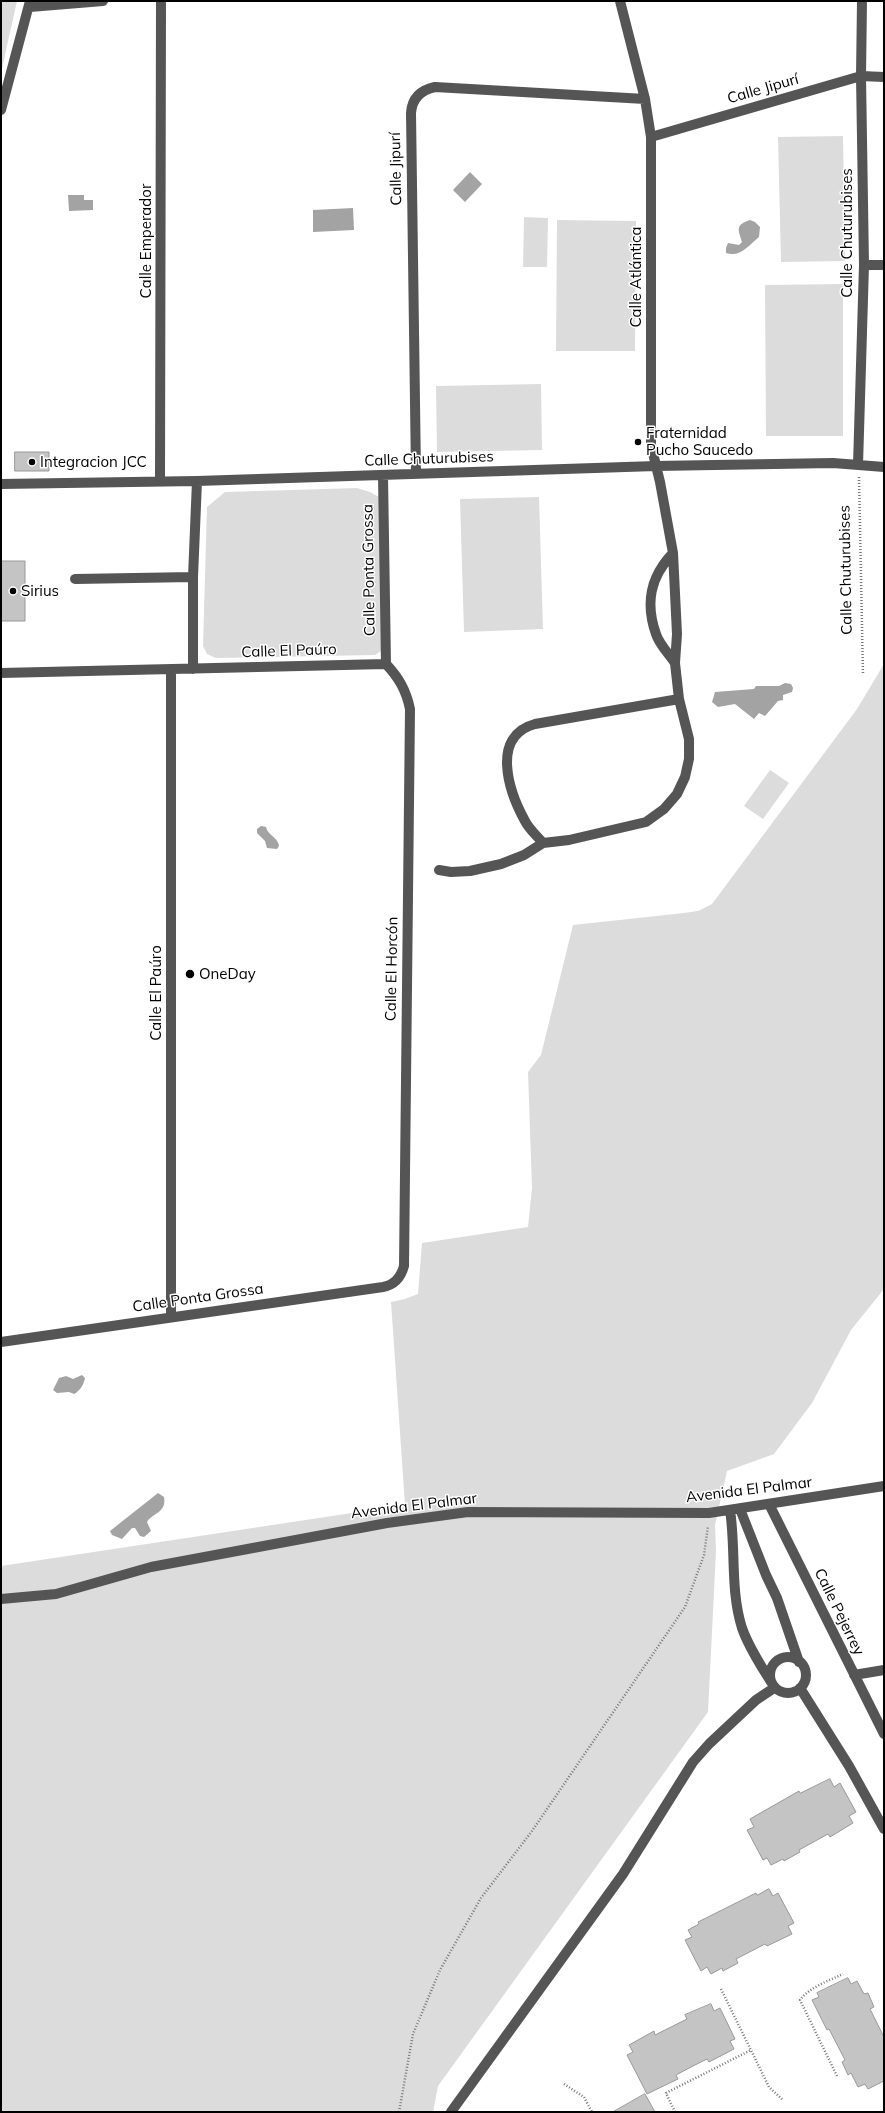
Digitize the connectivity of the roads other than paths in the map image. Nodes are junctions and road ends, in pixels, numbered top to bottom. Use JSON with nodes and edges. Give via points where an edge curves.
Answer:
{"nodes":[{"id":1,"x":103,"y":1,"type":"edge"},
{"id":2,"x":161,"y":1,"type":"edge"},
{"id":3,"x":620,"y":1,"type":"edge"},
{"id":4,"x":862,"y":1,"type":"edge"},
{"id":5,"x":30,"y":4,"type":"edge"},
{"id":6,"x":861,"y":76,"type":"junction"},
{"id":7,"x":884,"y":77,"type":"edge"},
{"id":8,"x":645,"y":99,"type":"junction"},
{"id":9,"x":1,"y":110,"type":"edge"},
{"id":10,"x":651,"y":137,"type":"junction"},
{"id":11,"x":864,"y":265,"type":"junction"},
{"id":12,"x":884,"y":265,"type":"edge"},
{"id":13,"x":858,"y":465,"type":"junction"},
{"id":14,"x":656,"y":466,"type":"junction"},
{"id":15,"x":884,"y":467,"type":"edge"},
{"id":16,"x":416,"y":474,"type":"junction"},
{"id":17,"x":383,"y":476,"type":"junction"},
{"id":18,"x":160,"y":480,"type":"junction"},
{"id":19,"x":197,"y":481,"type":"junction"},
{"id":20,"x":1,"y":484,"type":"edge"},
{"id":21,"x":673,"y":553,"type":"junction"},
{"id":22,"x":193,"y":577,"type":"junction"},
{"id":23,"x":75,"y":579,"type":"dead end"},
{"id":24,"x":675,"y":663,"type":"junction"},
{"id":25,"x":386,"y":664,"type":"junction"},
{"id":26,"x":193,"y":669,"type":"junction"},
{"id":27,"x":171,"y":670,"type":"junction"},
{"id":28,"x":1,"y":673,"type":"edge"},
{"id":29,"x":679,"y":699,"type":"junction"},
{"id":30,"x":542,"y":843,"type":"junction"},
{"id":31,"x":439,"y":870,"type":"dead end"},
{"id":32,"x":397,"y":1280,"type":"joint"},
{"id":33,"x":171,"y":1316,"type":"junction"},
{"id":34,"x":1,"y":1342,"type":"edge"},
{"id":35,"x":884,"y":1486,"type":"edge"},
{"id":36,"x":769,"y":1504,"type":"junction"},
{"id":37,"x":735,"y":1509,"type":"junction"},
{"id":38,"x":1,"y":1599,"type":"edge"},
{"id":39,"x":799,"y":1662,"type":"junction"},
{"id":40,"x":884,"y":1670,"type":"edge"},
{"id":41,"x":854,"y":1675,"type":"junction"},
{"id":42,"x":773,"y":1685,"type":"junction"},
{"id":43,"x":800,"y":1688,"type":"junction"},
{"id":44,"x":884,"y":1734,"type":"edge"},
{"id":45,"x":884,"y":1829,"type":"edge"},
{"id":46,"x":451,"y":2112,"type":"edge"}],
"edges":[{"from":1,"to":5,"type":"street"},
{"from":2,"to":18,"type":"street","name":"Calle Emperador"},
{"from":3,"to":8,"type":"street","name":"Calle Atlántica"},
{"from":4,"to":6,"type":"street","name":"Calle Chuturubises"},
{"from":5,"to":9,"type":"street"},
{"from":6,"to":7,"type":"street","name":"Calle Jipurí"},
{"from":6,"to":10,"type":"street","name":"Calle Jipurí"},
{"from":6,"to":11,"type":"street","name":"Calle Chuturubises"},
{"from":8,"to":10,"type":"street","name":"Calle Atlántica"},
{"from":8,"to":16,"type":"street","name":"Calle Jipurí","via":[[435,87],[424,90],[413,102],[411,113]]},
{"from":10,"to":14,"type":"street","name":"Calle Atlántica","via":[[651,445]]},
{"from":11,"to":12,"type":"street"},
{"from":11,"to":13,"type":"street","name":"Calle Chuturubises"},
{"from":13,"to":14,"type":"street","name":"Calle Chuturubises","via":[[833,463]]},
{"from":13,"to":15,"type":"street","name":"Calle Chuturubises"},
{"from":14,"to":16,"type":"street","name":"Calle Chuturubises"},
{"from":14,"to":21,"type":"street","name":"Calle Atlántica"},
{"from":16,"to":17,"type":"street","name":"Calle Chuturubises"},
{"from":17,"to":19,"type":"street","name":"Calle Chuturubises"},
{"from":17,"to":25,"type":"street","name":"Calle Ponta Grossa"},
{"from":18,"to":19,"type":"street","name":"Calle Chuturubises"},
{"from":18,"to":20,"type":"street","name":"Calle Chuturubises"},
{"from":19,"to":22,"type":"street"},
{"from":21,"to":24,"type":"street","name":"Calle Atlántica"},
{"from":21,"to":24,"type":"street","via":[[662,564],[655,577],[650,607],[656,635]]},
{"from":22,"to":23,"type":"street"},
{"from":22,"to":26,"type":"street"},
{"from":24,"to":29,"type":"street","name":"Calle Atlántica"},
{"from":25,"to":26,"type":"street","name":"Calle El Paúro"},
{"from":25,"to":32,"type":"street","name":"Calle El Horcón","via":[[399,678],[407,693],[410,709],[404,1266]]},
{"from":26,"to":27,"type":"street","name":"Calle El Paúro"},
{"from":27,"to":28,"type":"street","name":"Calle El Paúro"},
{"from":27,"to":33,"type":"street","name":"Calle El Paúro"},
{"from":29,"to":30,"type":"street","name":"Calle Atlántica","via":[[689,739],[689,758],[685,777],[664,809],[646,822],[569,840]]},
{"from":29,"to":30,"type":"street","via":[[535,724],[516,734],[507,752],[511,793],[525,823]]},
{"from":30,"to":31,"type":"street","via":[[524,855],[501,864],[470,871]]},
{"from":32,"to":33,"type":"street","name":"Calle Ponta Grossa","via":[[383,1287]]},
{"from":33,"to":34,"type":"street","name":"Calle Ponta Grossa"},
{"from":35,"to":36,"type":"street","name":"Avenida El Palmar"},
{"from":36,"to":37,"type":"street","name":"Avenida El Palmar"},
{"from":36,"to":41,"type":"street","name":"Calle Pejerrey"},
{"from":37,"to":38,"type":"street","name":"Avenida El Palmar","via":[[709,1513],[468,1512],[387,1523],[159,1565],[56,1594]]},
{"from":37,"to":39,"type":"street","via":[[777,1598]]},
{"from":37,"to":42,"type":"street","via":[[736,1597],[742,1627],[752,1652]]},
{"from":39,"to":42,"type":"street","via":[[787,1658],[775,1663],[770,1675]]},
{"from":39,"to":43,"type":"street","via":[[805,1672],[804,1684]]},
{"from":40,"to":41,"type":"street"},
{"from":41,"to":44,"type":"street","name":"Calle Pejerrey"},
{"from":42,"to":43,"type":"street","via":[[780,1692],[787,1693]]},
{"from":42,"to":46,"type":"street","via":[[693,1762],[623,1874]]},
{"from":43,"to":45,"type":"street","via":[[849,1766]]}]}
